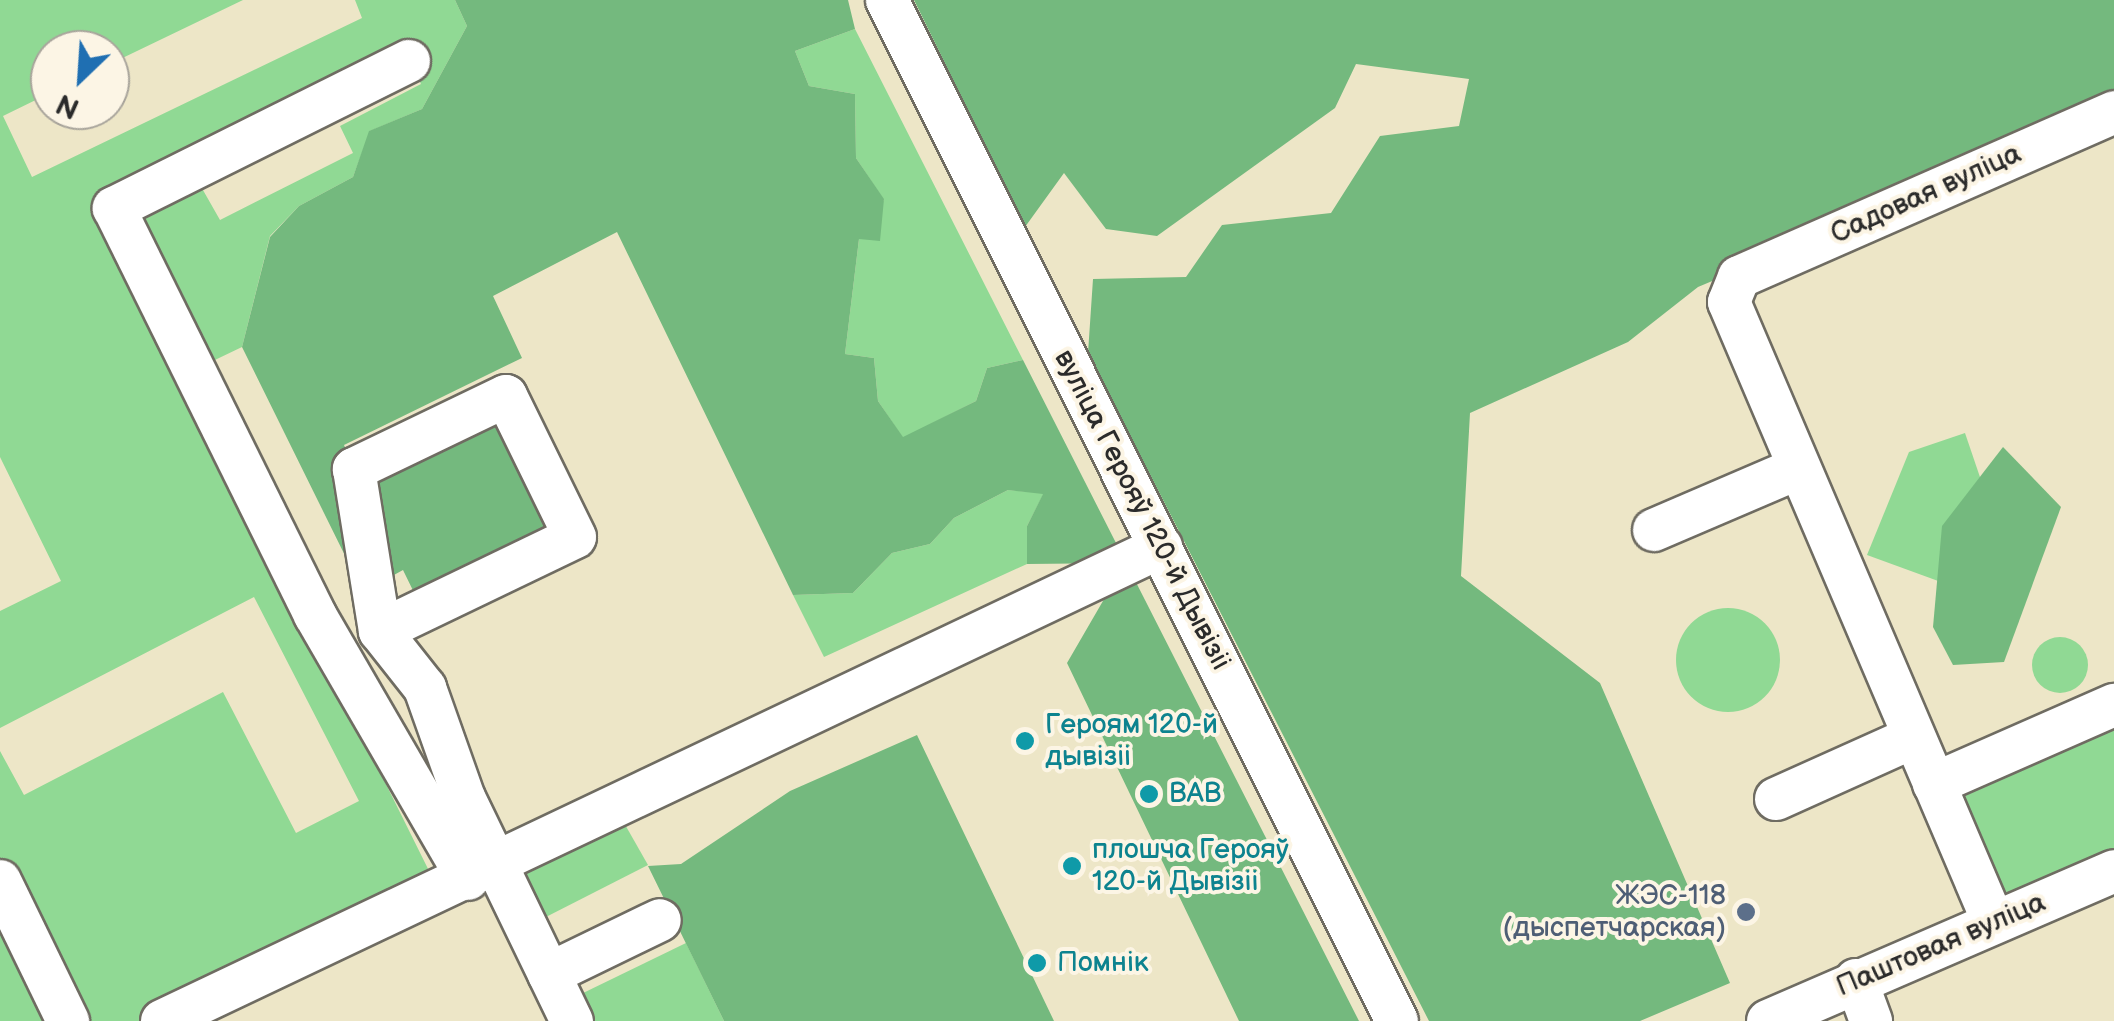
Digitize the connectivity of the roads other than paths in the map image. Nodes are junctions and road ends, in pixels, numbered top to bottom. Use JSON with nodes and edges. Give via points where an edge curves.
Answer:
{"nodes":[{"id":1,"x":887,"y":0,"type":"edge"},
{"id":2,"x":410,"y":61,"type":"dead end"},
{"id":3,"x":2114,"y":112,"type":"edge"},
{"id":4,"x":1796,"y":468,"type":"junction"},
{"id":5,"x":1654,"y":530,"type":"dead end"},
{"id":6,"x":1160,"y":547,"type":"junction"},
{"id":7,"x":380,"y":631,"type":"junction"},
{"id":8,"x":2114,"y":704,"type":"edge"},
{"id":9,"x":1912,"y":738,"type":"junction"},
{"id":10,"x":1934,"y":784,"type":"junction"},
{"id":11,"x":1776,"y":799,"type":"dead end"},
{"id":12,"x":2114,"y":870,"type":"edge"},
{"id":13,"x":482,"y":873,"type":"junction"},
{"id":14,"x":0,"y":881,"type":"edge"},
{"id":15,"x":660,"y":920,"type":"dead end"},
{"id":16,"x":1993,"y":921,"type":"junction"},
{"id":17,"x":1856,"y":980,"type":"junction"},
{"id":18,"x":559,"y":1007,"type":"edge"},
{"id":19,"x":68,"y":1021,"type":"edge"},
{"id":20,"x":162,"y":1021,"type":"edge"},
{"id":21,"x":1397,"y":1021,"type":"edge"},
{"id":22,"x":1768,"y":1021,"type":"edge"},
{"id":23,"x":1871,"y":1021,"type":"edge"}],
"edges":[{"from":1,"to":6,"type":"street","name":"вуліца Герояў 120-й Дывізіі"},
{"from":2,"to":13,"type":"street","via":[[114,208],[315,615]]},
{"from":3,"to":4,"type":"street","name":"Садовая вуліца","via":[[1739,278],[1729,302]]},
{"from":4,"to":5,"type":"street"},
{"from":4,"to":9,"type":"street"},
{"from":6,"to":13,"type":"street"},
{"from":6,"to":21,"type":"street","name":"вуліца Герояў 120-й Дывізіі"},
{"from":7,"to":7,"type":"street","via":[[575,537],[506,396],[354,469]]},
{"from":7,"to":13,"type":"street","via":[[425,688]]},
{"from":8,"to":10,"type":"street"},
{"from":9,"to":10,"type":"street"},
{"from":9,"to":11,"type":"street"},
{"from":10,"to":16,"type":"street"},
{"from":12,"to":16,"type":"street","name":"Паштовая вуліца"},
{"from":13,"to":18,"type":"street"},
{"from":13,"to":20,"type":"street"},
{"from":14,"to":19,"type":"street"},
{"from":15,"to":18,"type":"street"},
{"from":16,"to":17,"type":"street","name":"Паштовая вуліца"},
{"from":17,"to":22,"type":"street","name":"Паштовая вуліца"},
{"from":17,"to":23,"type":"street"}]}
